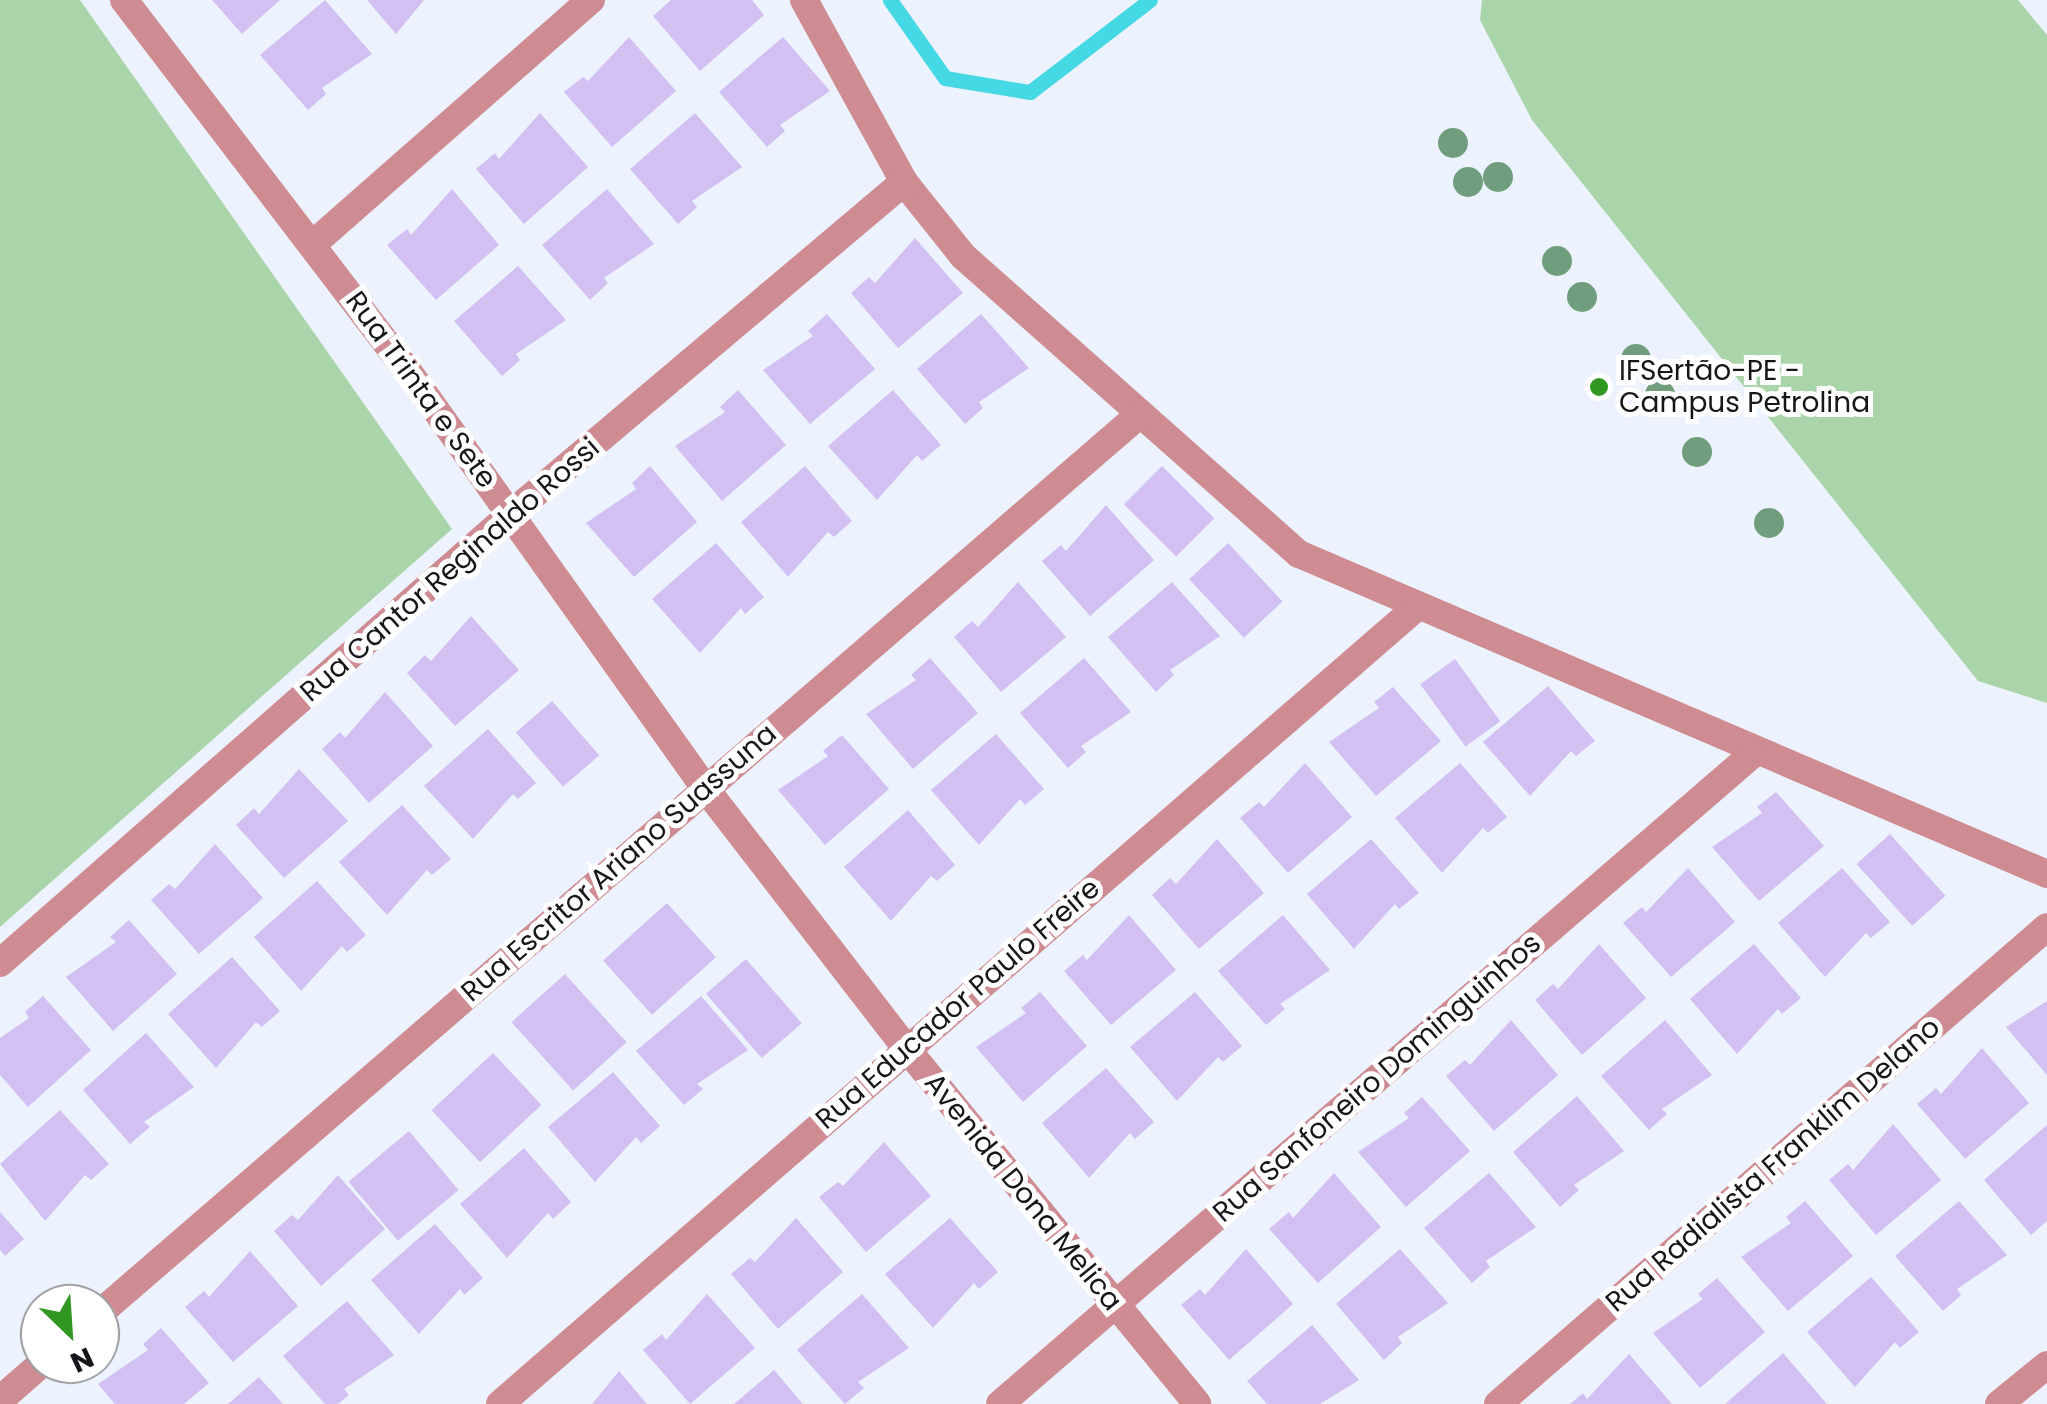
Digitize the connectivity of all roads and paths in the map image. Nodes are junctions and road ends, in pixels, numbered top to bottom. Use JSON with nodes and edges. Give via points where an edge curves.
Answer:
{"nodes":[{"id":1,"x":124,"y":0,"type":"edge"},
{"id":2,"x":591,"y":0,"type":"edge"},
{"id":3,"x":804,"y":0,"type":"edge"},
{"id":4,"x":904,"y":182,"type":"junction"},
{"id":5,"x":313,"y":244,"type":"junction"},
{"id":6,"x":1140,"y":414,"type":"junction"},
{"id":7,"x":512,"y":514,"type":"junction"},
{"id":8,"x":1418,"y":606,"type":"junction"},
{"id":9,"x":1754,"y":753,"type":"junction"},
{"id":10,"x":705,"y":788,"type":"junction"},
{"id":11,"x":2047,"y":874,"type":"edge"},
{"id":12,"x":2047,"y":926,"type":"edge"},
{"id":13,"x":0,"y":964,"type":"edge"},
{"id":14,"x":906,"y":1048,"type":"junction"},
{"id":15,"x":120,"y":1296,"type":"edge"},
{"id":16,"x":1116,"y":1304,"type":"junction"},
{"id":17,"x":2047,"y":1364,"type":"edge"},
{"id":18,"x":20,"y":1382,"type":"edge"},
{"id":19,"x":0,"y":1400,"type":"edge"},
{"id":20,"x":500,"y":1404,"type":"edge"},
{"id":21,"x":1000,"y":1404,"type":"edge"},
{"id":22,"x":1197,"y":1404,"type":"edge"},
{"id":23,"x":1498,"y":1404,"type":"edge"},
{"id":24,"x":2000,"y":1404,"type":"edge"}],
"edges":[{"from":1,"to":5,"type":"street","name":"Rua Trinta e Sete"},
{"from":2,"to":5,"type":"street"},
{"from":3,"to":4,"type":"street"},
{"from":4,"to":6,"type":"street","via":[[963,256]]},
{"from":4,"to":7,"type":"street","name":"Rua Cantor Reginaldo Rossi"},
{"from":5,"to":7,"type":"street","name":"Rua Trinta e Sete"},
{"from":6,"to":8,"type":"street","via":[[1299,554]]},
{"from":6,"to":10,"type":"street","name":"Rua Escritor Ariano Suassuna"},
{"from":7,"to":10,"type":"street","name":"Rua Trinta e Sete"},
{"from":7,"to":13,"type":"street","name":"Rua Cantor Reginaldo Rossi"},
{"from":8,"to":9,"type":"street"},
{"from":8,"to":14,"type":"street","name":"Rua Educador Paulo Freire"},
{"from":9,"to":11,"type":"street"},
{"from":9,"to":16,"type":"street","name":"Rua Sanfoneiro Dominguinhos"},
{"from":10,"to":14,"type":"street","name":"Avenida Dona Melica"},
{"from":10,"to":15,"type":"street","name":"Rua Escritor Ariano Suassuna"},
{"from":12,"to":23,"type":"street","name":"Rua Radialista Franklim Delano"},
{"from":14,"to":16,"type":"street","name":"Avenida Dona Melica"},
{"from":14,"to":20,"type":"street","name":"Rua Educador Paulo Freire"},
{"from":16,"to":21,"type":"street","name":"Rua Sanfoneiro Dominguinhos"},
{"from":16,"to":22,"type":"street","name":"Avenida Dona Melica"},
{"from":17,"to":24,"type":"street"},
{"from":18,"to":19,"type":"street"}]}
